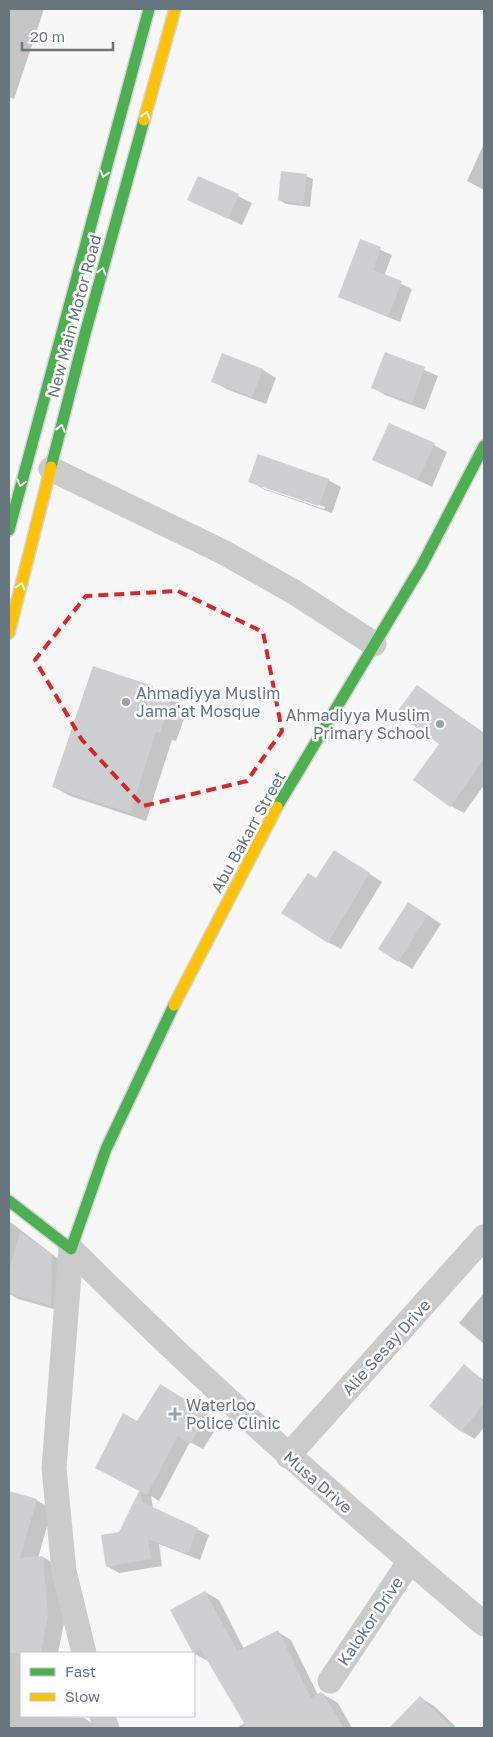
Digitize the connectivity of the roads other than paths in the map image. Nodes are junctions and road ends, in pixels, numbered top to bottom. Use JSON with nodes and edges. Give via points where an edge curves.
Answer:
{"nodes":[{"id":1,"x":149,"y":9,"type":"edge"},
{"id":2,"x":175,"y":9,"type":"edge"},
{"id":3,"x":484,"y":446,"type":"edge"},
{"id":4,"x":51,"y":470,"type":"junction"},
{"id":5,"x":9,"y":530,"type":"edge"},
{"id":6,"x":9,"y":633,"type":"edge"},
{"id":7,"x":374,"y":644,"type":"junction"},
{"id":8,"x":9,"y":1201,"type":"edge"},
{"id":9,"x":484,"y":1237,"type":"edge"},
{"id":10,"x":71,"y":1249,"type":"junction"},
{"id":11,"x":288,"y":1456,"type":"junction"},
{"id":12,"x":410,"y":1561,"type":"junction"},
{"id":13,"x":482,"y":1617,"type":"edge"},
{"id":14,"x":84,"y":1652,"type":"edge"},
{"id":15,"x":330,"y":1680,"type":"dead end"}],
"edges":[{"from":1,"to":5,"type":"main road","name":"New Main Motor Road","one_way":true},
{"from":4,"to":2,"type":"main road","name":"New Main Motor Road","one_way":true},
{"from":3,"to":7,"type":"main road","name":"Abu Bakarr Street","via":[[422,565]]},
{"from":6,"to":4,"type":"main road","name":"New Main Motor Road","one_way":true},
{"from":4,"to":7,"type":"street","via":[[223,552],[294,592]]},
{"from":7,"to":10,"type":"main road","name":"Abu Bakarr Street","via":[[274,813],[154,1045],[106,1149]]},
{"from":8,"to":10,"type":"main road"},
{"from":9,"to":11,"type":"street","name":"Alie Sesay Drive"},
{"from":10,"to":11,"type":"street","name":"Musa Drive","via":[[153,1332]]},
{"from":10,"to":14,"type":"street","via":[[54,1468],[64,1571]]},
{"from":11,"to":12,"type":"street","name":"Musa Drive"},
{"from":12,"to":13,"type":"street","name":"Musa Drive"},
{"from":12,"to":15,"type":"street","name":"Kalokor Drive"}]}
